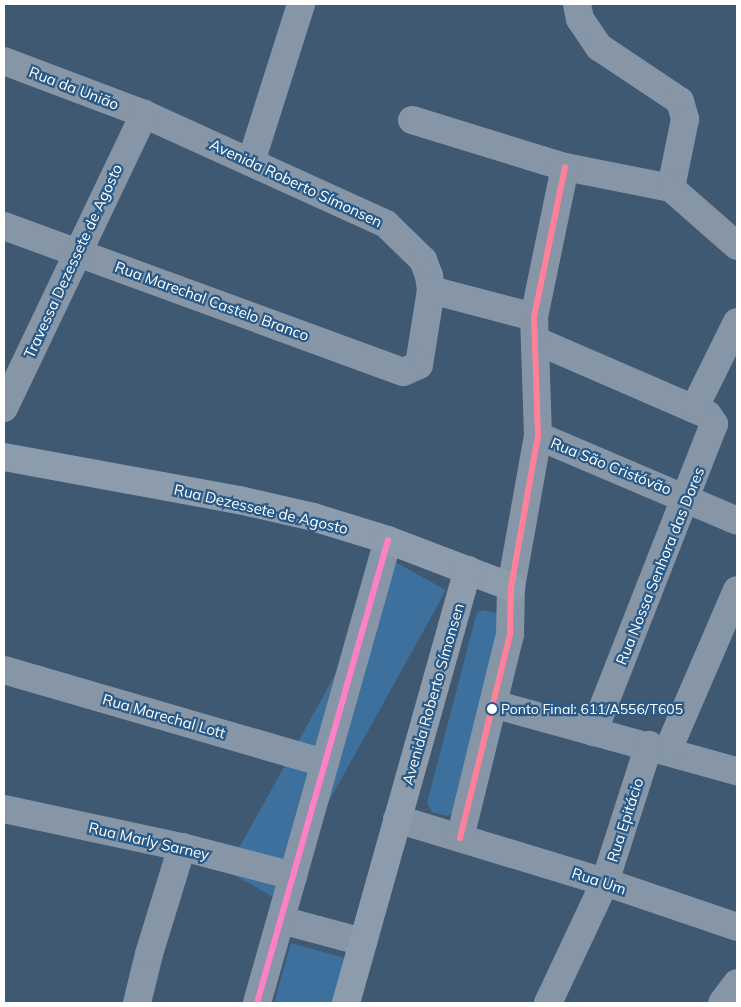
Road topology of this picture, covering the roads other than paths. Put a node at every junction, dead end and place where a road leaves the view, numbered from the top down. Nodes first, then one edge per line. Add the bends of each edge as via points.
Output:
1 (301, 4) edge
2 (577, 4) edge
3 (4, 61) edge
4 (144, 114) junction
5 (412, 120) dead end
6 (251, 162) junction
7 (565, 167) junction
8 (671, 188) junction
9 (4, 226) edge
10 (737, 246) edge
11 (77, 251) junction
12 (431, 290) junction
13 (737, 322) edge
14 (536, 329) junction
15 (419, 365) joint
16 (4, 408) edge
17 (694, 409) junction
18 (538, 436) junction
19 (4, 458) edge
20 (687, 497) junction
21 (737, 521) edge
22 (388, 540) junction
23 (468, 570) junction
24 (512, 587) junction
25 (737, 590) edge
26 (4, 670) edge
27 (493, 704) junction
28 (593, 732) junction
29 (659, 748) junction
30 (325, 763) junction
31 (737, 771) edge
32 (4, 809) edge
33 (398, 818) junction
34 (460, 838) junction
35 (182, 847) junction
36 (293, 876) junction
37 (605, 882) junction
38 (281, 920) junction
39 (737, 928) edge
40 (363, 942) junction
41 (737, 983) edge
42 (138, 1003) edge
43 (257, 1003) edge
44 (346, 1003) edge
45 (548, 1003) edge
46 (722, 1003) edge

1 - 6 street
2 - 8 street via 580,19 599,47 680,100 686,119
3 - 4 street, Rua da União
4 - 6 street, Avenida Roberto Símonsen
4 - 11 street, Travessa Dezessete de Agosto
5 - 7 street
6 - 12 street, Avenida Roberto Símonsen via 386,224 423,260
7 - 8 street
7 - 14 street
8 - 10 street
9 - 11 street, Rua Marechal Castelo Branco
11 - 15 street, Rua Marechal Castelo Branco via 403,372
11 - 16 street, Travessa Dezessete de Agosto
12 - 14 street, Rua Nossa Senhora das Dores
12 - 15 street, Avenida Roberto Símonsen
13 - 17 street
14 - 17 street, Rua Nossa Senhora das Dores
14 - 18 street
17 - 20 street, Rua Nossa Senhora das Dores via 713,418 714,428
18 - 20 street, Rua São Cristóvão
18 - 24 street
19 - 22 street, Rua Dezessete de Agosto via 239,500 313,517
20 - 21 street, Rua São Cristóvão
20 - 28 street, Rua Nossa Senhora das Dores
22 - 23 street, Rua Dezessete de Agosto
22 - 30 street
23 - 24 street, Rua Dezessete de Agosto
23 - 33 street, Avenida Roberto Símonsen
24 - 27 street via 510,634
25 - 29 street, Rua Epitácio
26 - 30 street, Rua Marechal Lott
27 - 28 street
27 - 34 street
28 - 29 street
29 - 31 street
29 - 37 street, Rua Epitácio
30 - 36 street
32 - 35 street, Rua Marly Sarney
33 - 34 street
33 - 40 street, Avenida Roberto Símonsen
34 - 37 street, Rua Um
35 - 36 street, Rua Marly Sarney
35 - 42 street via 149,954
36 - 38 street
37 - 39 street, Rua Um
37 - 45 street, Rua Epitácio
38 - 40 street
38 - 43 street
40 - 44 street, Avenida Roberto Símonsen
41 - 46 street

